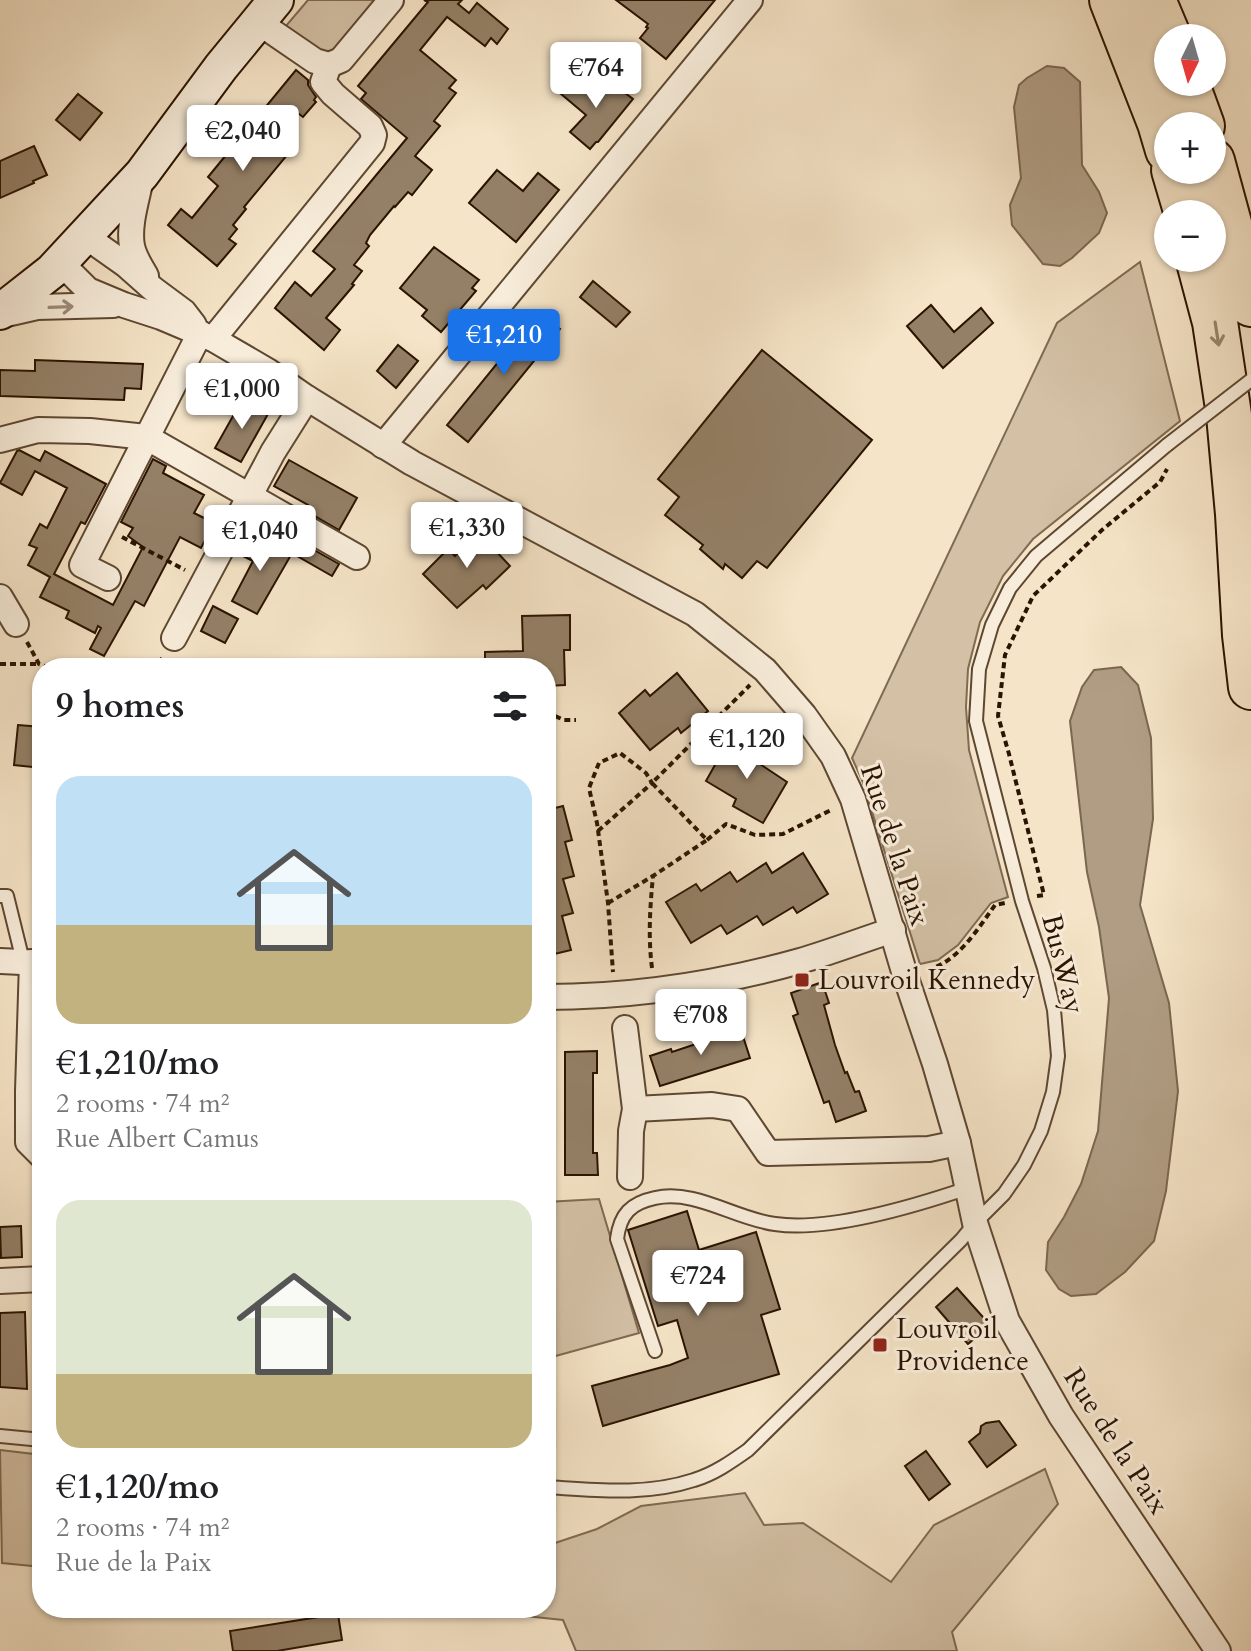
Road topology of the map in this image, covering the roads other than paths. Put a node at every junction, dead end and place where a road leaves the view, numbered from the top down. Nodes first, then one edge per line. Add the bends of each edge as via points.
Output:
1 (391, 0) edge
2 (750, 0) edge
3 (1112, 0) edge
4 (1153, 0) edge
5 (267, 11) edge
6 (1163, 24) edge
7 (329, 65) junction
8 (1156, 112) edge
9 (142, 174) junction
10 (1218, 184) edge
11 (85, 236) junction
12 (60, 262) junction
13 (1202, 272) edge
14 (153, 289) junction
15 (1251, 304) edge
16 (124, 305) junction
17 (0, 314) edge
18 (206, 336) junction
19 (1251, 380) edge
20 (307, 398) junction
21 (146, 437) junction
22 (0, 440) edge
23 (383, 446) junction
24 (249, 495) junction
25 (357, 557) dead end
26 (108, 578) dead end
27 (0, 597) edge
28 (16, 624) road end
29 (174, 638) dead end
30 (1251, 687) edge
31 (0, 896) edge
32 (893, 930) junction
33 (24, 962) edge
34 (556, 997) edge
35 (625, 1028) dead end
36 (635, 1109) junction
37 (958, 1143) junction
38 (32, 1146) edge
39 (630, 1177) dead end
40 (968, 1188) junction
41 (975, 1223) junction
42 (32, 1279) edge
43 (0, 1281) edge
44 (655, 1351) dead end
45 (0, 1436) edge
46 (32, 1439) edge
47 (556, 1488) edge
48 (1218, 1651) edge

1 - 7 street via 341,60
2 - 23 street
3 - 8 highway
4 - 6 highway
5 - 7 street via 315,61
5 - 9 main road
7 - 18 street via 323,82 370,126 372,143
9 - 11 main road
9 - 14 street via 131,244
10 - 15 highway
11 - 12 main road
11 - 14 street, Rue de la Paix
12 - 16 street via 88,290
12 - 17 main road
13 -> 30 highway via 1229,415
14 - 18 street, Rue de la Paix
17 -> 16 street via 37,307
16 - 18 street
18 - 20 street, Rue de la Paix
18 - 21 street
19 - 41 lane, BusWay, bridge via 1036,556 1010,588 992,625 979,669 976,721 1044,968 1058,1056 1041,1131 1004,1194
20 - 23 street, Rue de la Paix
20 - 24 street
21 - 22 street via 38,430
21 - 24 street
21 - 26 street via 82,565
23 - 32 street, Rue de la Paix via 695,614 765,670 833,756 853,799
24 - 25 street
24 - 29 street
27 - 28 street
31 - 33 lane via 7,896
32 - 34 street via 735,977 656,990
32 - 37 street, Rue de la Paix
33 - 38 street
35 - 36 street
36 - 37 street via 738,1109 768,1153 929,1149
36 - 39 street
37 - 40 street, Rue de la Paix
40 - 41 street, Rue de la Paix
40 - 44 lane via 923,1203 802,1226 772,1224 687,1198 638,1202 625,1213 617,1239
41 - 47 lane, BusWay via 778,1421 724,1467 661,1488 620,1492
41 - 48 street, Rue de la Paix via 1007,1321 1061,1416
42 - 43 street
45 - 46 lane

